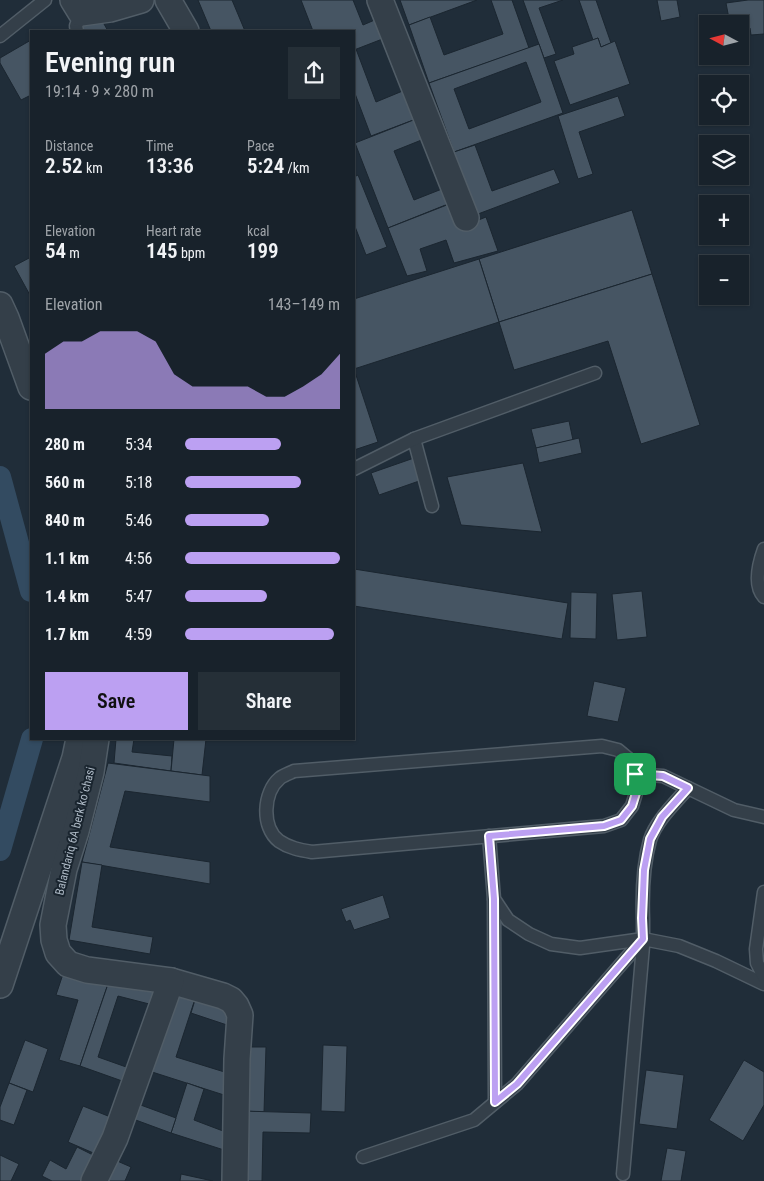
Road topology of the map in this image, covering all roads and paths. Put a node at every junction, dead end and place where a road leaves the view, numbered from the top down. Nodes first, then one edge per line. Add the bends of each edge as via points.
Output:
1 (45, 0) edge
2 (141, 0) edge
3 (168, 0) edge
4 (380, 0) edge
5 (77, 15) edge
6 (185, 30) edge
7 (0, 36) edge
8 (466, 218) dead end
9 (0, 305) edge
10 (595, 373) dead end
11 (30, 384) edge
12 (414, 439) junction
13 (355, 468) edge
14 (432, 506) dead end
15 (764, 549) edge
16 (764, 597) edge
17 (79, 740) edge
18 (96, 740) edge
19 (635, 774) junction
20 (688, 788) junction
21 (764, 816) edge
22 (489, 836) junction
23 (764, 892) edge
24 (494, 899) junction
25 (643, 939) junction
26 (764, 977) edge
27 (171, 981) junction
28 (764, 984) edge
29 (0, 985) edge
30 (495, 1102) junction
31 (363, 1156) dead end
32 (622, 1174) dead end
33 (94, 1181) edge
34 (234, 1181) edge

1 - 7 lane
2 - 5 street
3 - 6 street
4 - 8 street
9 - 11 street
10 - 12 lane
12 - 13 lane
12 - 14 lane
15 - 16 lane via 758,565 758,579
17 - 29 street
18 - 27 street, Balandariq 6A berk koʻchasi via 53,925 58,953 68,964 87,970
19 - 20 lane via 663,776
19 - 22 lane via 636,793 632,806 621,820 604,826
19 - 22 lane via 630,760 618,750 602,746 294,771 279,779 270,792 267,811 269,828 278,840 294,849 312,852
20 - 21 lane via 734,810
20 - 25 lane via 662,817 650,839 644,870
22 - 24 lane
23 - 26 lane via 756,949
24 - 25 lane via 508,920 551,944 580,948
24 - 30 lane
25 - 28 lane via 679,946
25 - 30 lane via 517,1084
25 - 32 lane
27 - 33 street via 114,1138
27 - 34 street, Balandariq 6A berk koʻchasi via 223,996 231,1000 240,1015
30 - 31 lane via 474,1120

